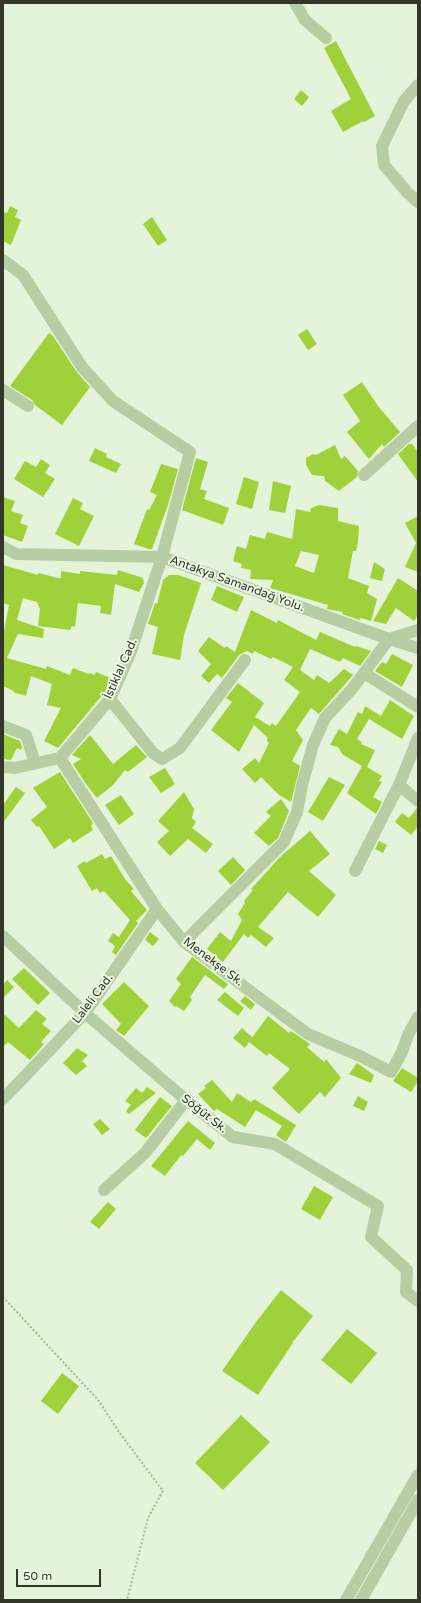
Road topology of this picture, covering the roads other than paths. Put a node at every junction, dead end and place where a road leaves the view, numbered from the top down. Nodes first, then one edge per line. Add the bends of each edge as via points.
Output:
1 (294, 3) edge
2 (326, 38) dead end
3 (418, 85) edge
4 (418, 202) edge
5 (3, 260) edge
6 (3, 390) edge
7 (28, 406) dead end
8 (418, 426) edge
9 (364, 476) dead end
10 (3, 547) edge
11 (162, 557) junction
12 (418, 630) edge
13 (389, 639) junction
14 (418, 648) edge
15 (245, 660) dead end
16 (364, 673) junction
17 (110, 699) junction
18 (418, 707) edge
19 (3, 726) edge
20 (418, 738) edge
21 (60, 758) junction
22 (35, 763) junction
23 (3, 768) edge
24 (399, 785) junction
25 (418, 801) edge
26 (355, 871) dead end
27 (156, 909) junction
28 (3, 936) edge
29 (184, 942) junction
30 (85, 1013) junction
31 (418, 1017) edge
32 (3, 1099) edge
33 (186, 1100) junction
34 (104, 1190) dead end
35 (418, 1301) edge
36 (418, 1476) edge
37 (418, 1500) edge
38 (346, 1600) edge
39 (361, 1600) edge

1 - 2 street via 305,20
3 - 4 street via 404,101 382,146 384,165 406,192
5 - 11 street, İstiklal Cad. via 23,275 82,367 113,402 190,452
6 - 7 street
8 - 9 street
10 - 11 street, Antakya Samandağ Yolu. via 16,554
11 - 13 street, Antakya Samandağ Yolu.
11 - 17 street, İstiklal Cad. via 130,654
12 - 13 street
13 - 14 street, Antakya Samandağ Yolu.
13 - 16 street
15 - 17 street via 180,748 162,759 153,753
16 - 18 street
16 - 29 street via 325,718 313,745 297,812 284,842
17 - 21 street, İstiklal Cad.
19 - 22 street via 26,735
20 - 24 street
21 - 22 street
21 - 27 street, Menekşe Sk.
22 - 23 street
24 - 25 street
24 - 26 street
27 - 29 street, Menekşe Sk.
27 - 30 street, Laleli Cad.
28 - 30 street, Söğüt Sk.
29 - 31 street, Menekşe Sk. via 308,1034 391,1072
30 - 32 street, Laleli Cad.
30 - 33 street, Söğüt Sk.
33 - 34 street via 145,1153
33 - 35 street, Söğüt Sk. via 233,1137 275,1144 378,1206 371,1237 407,1270 406,1292
36 - 38 street
37 - 39 street

